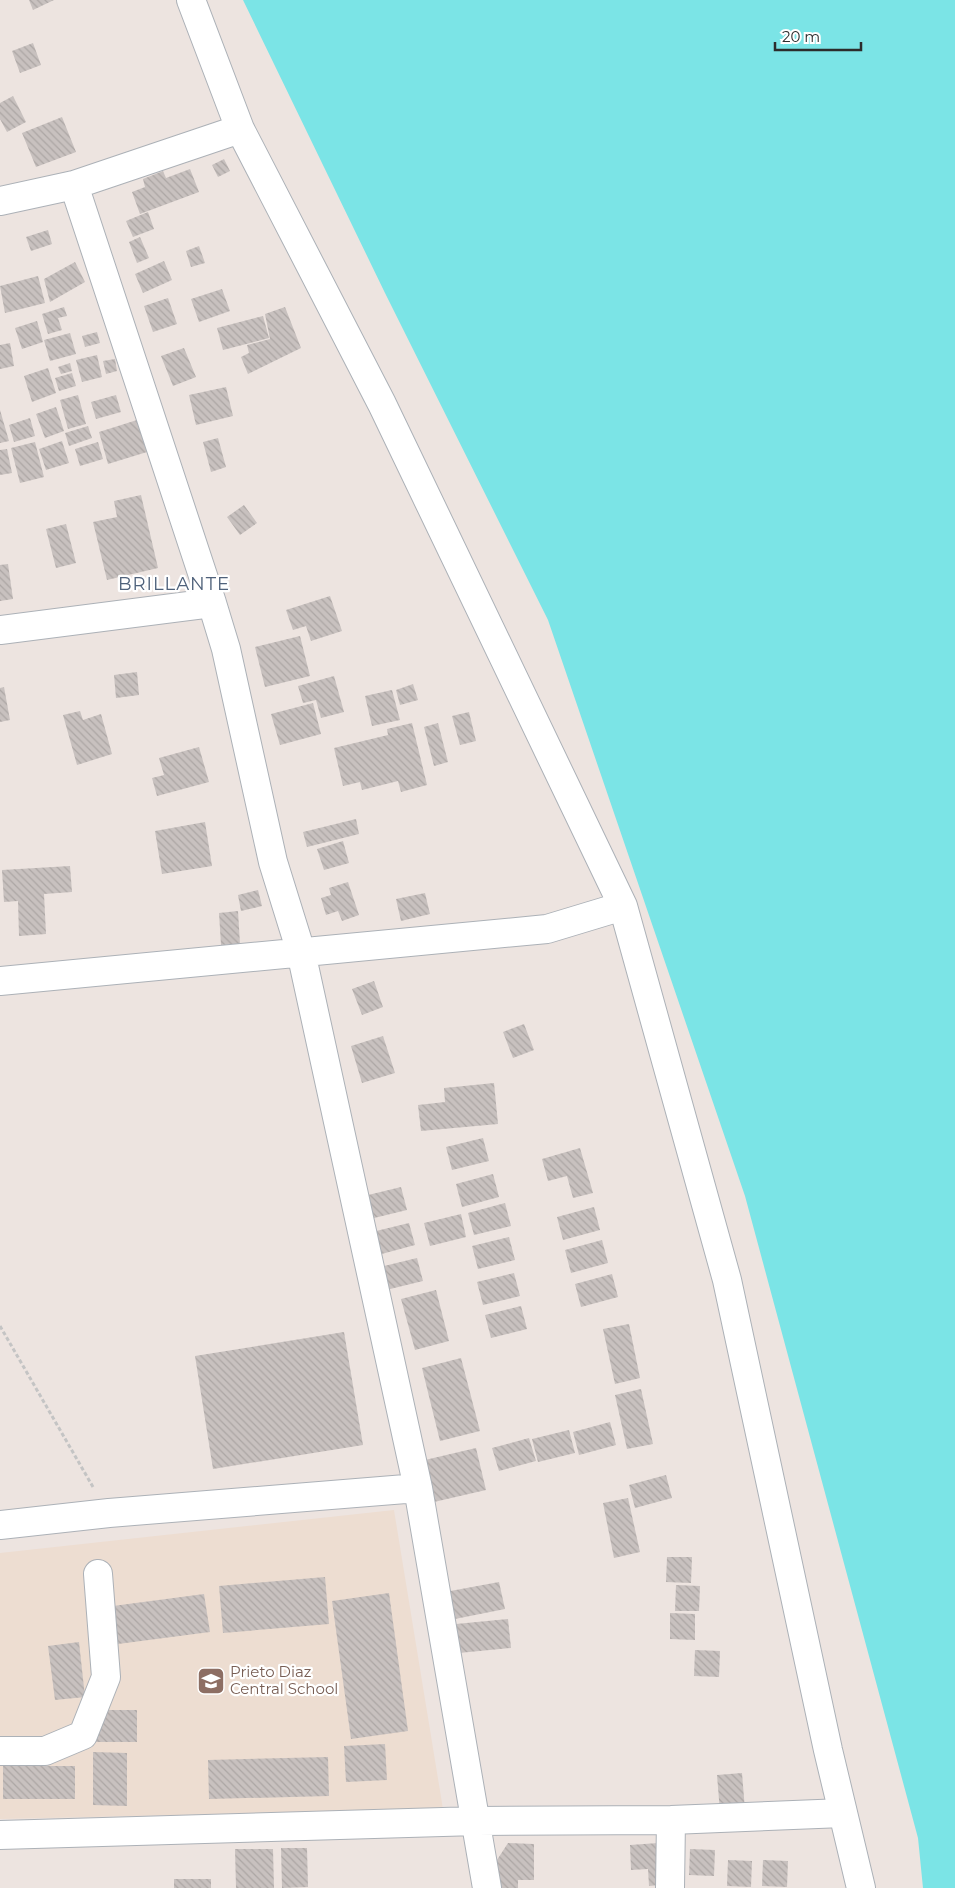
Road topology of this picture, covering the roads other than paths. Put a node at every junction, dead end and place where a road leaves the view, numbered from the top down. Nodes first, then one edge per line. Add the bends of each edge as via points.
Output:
1 (191, 0) edge
2 (240, 129) junction
3 (74, 185) junction
4 (0, 202) edge
5 (212, 603) junction
6 (0, 630) edge
7 (623, 906) junction
8 (301, 952) junction
9 (0, 981) edge
10 (418, 1488) junction
11 (0, 1525) edge
12 (98, 1574) dead end
13 (0, 1752) edge
14 (843, 1813) junction
15 (671, 1820) junction
16 (477, 1821) junction
17 (0, 1835) edge
18 (487, 1888) edge
19 (670, 1888) edge
20 (861, 1888) edge

1 - 2 street
2 - 3 street
2 - 7 street via 387,413
3 - 4 street
3 - 5 street
5 - 6 street
5 - 8 street via 226,649 273,862
7 - 8 street via 547,929
7 - 14 street via 727,1280
8 - 9 street
8 - 10 street
10 - 11 street
10 - 16 street
12 - 13 street via 106,1676 83,1735 45,1751
14 - 15 street
14 - 20 street
15 - 16 street
15 - 19 street
16 - 17 street
16 - 18 street

